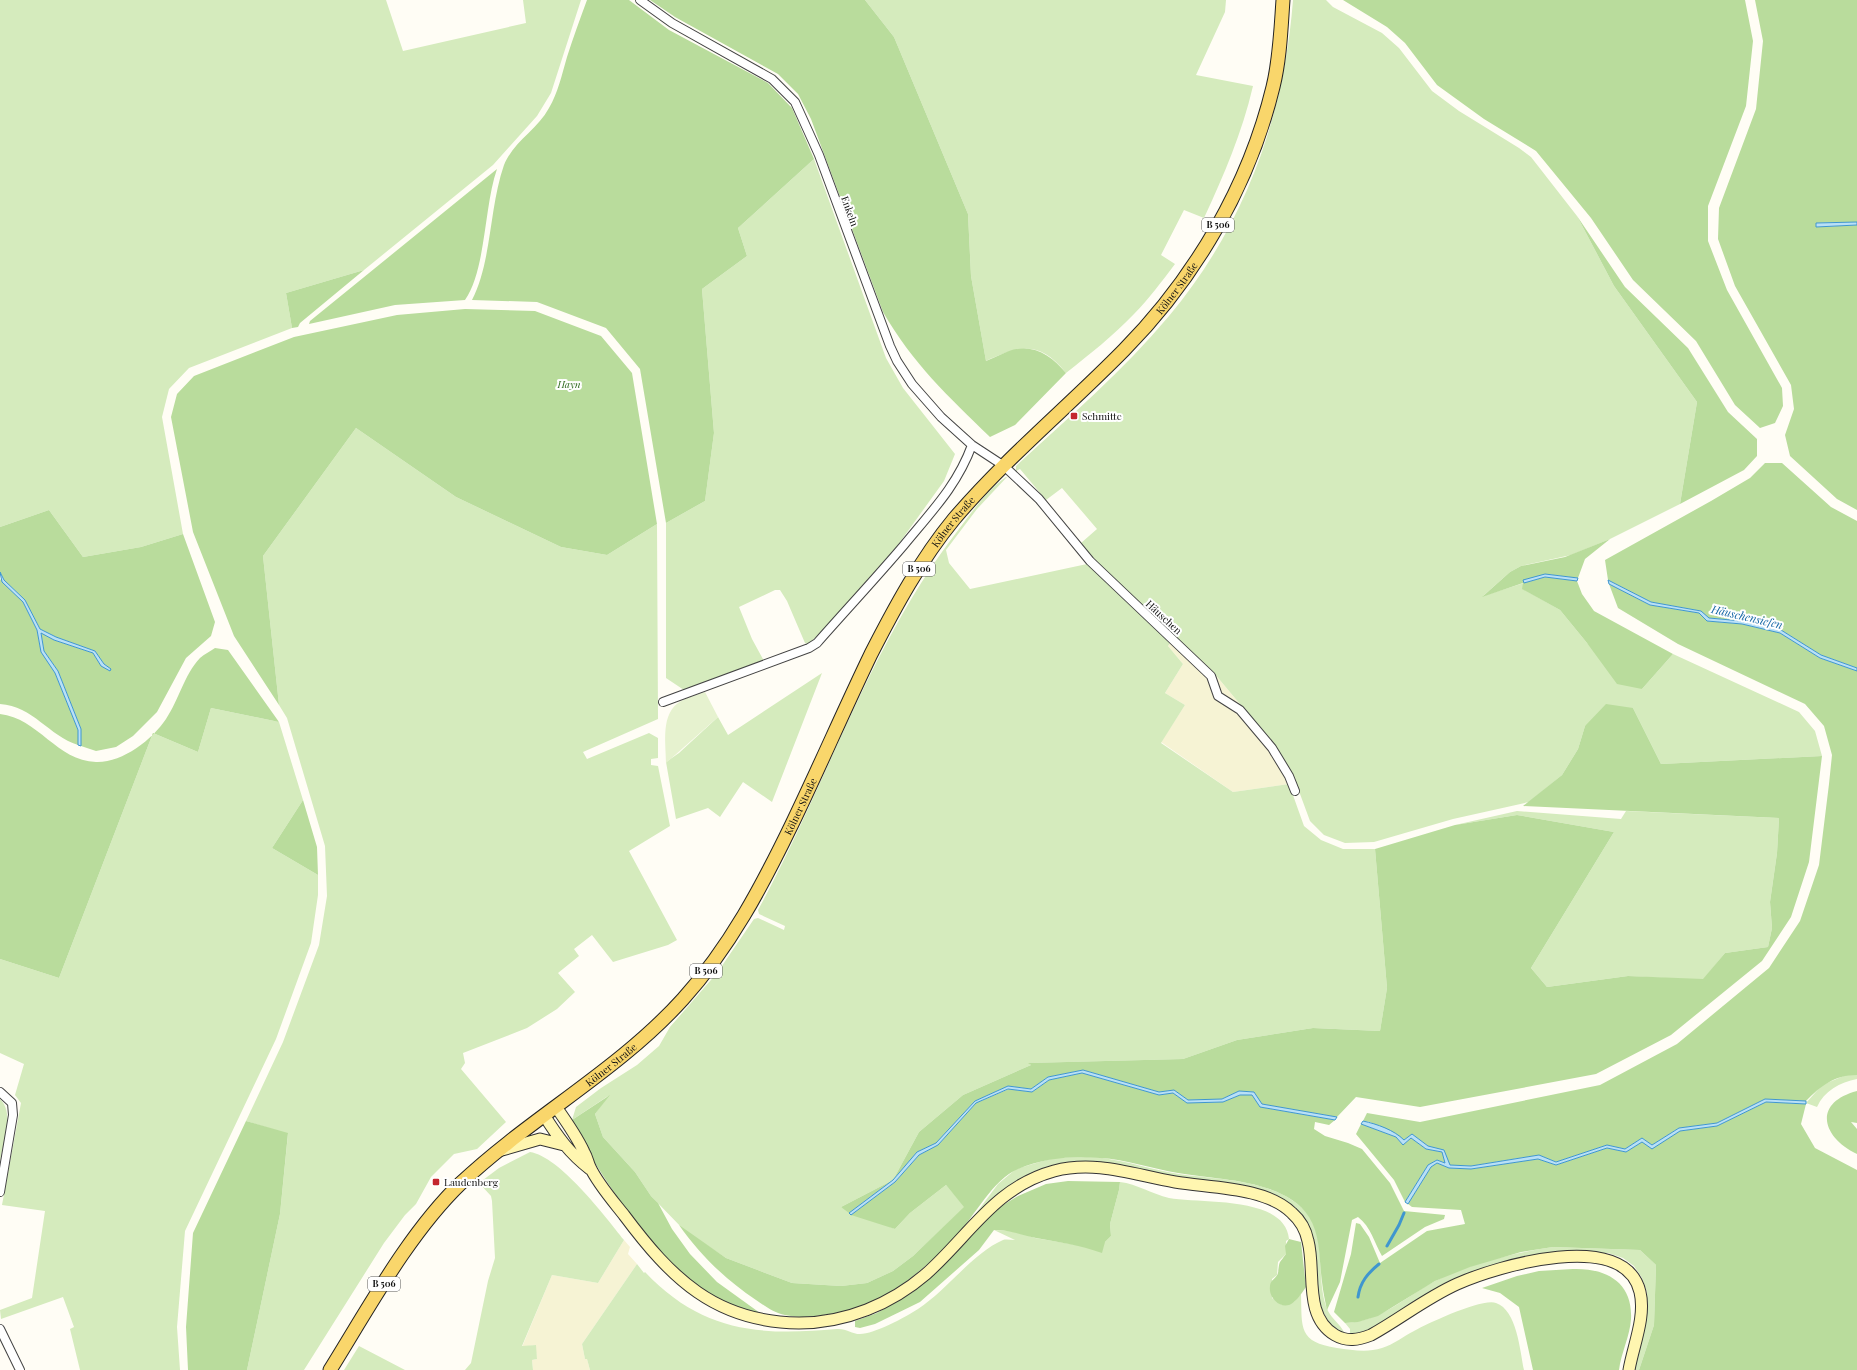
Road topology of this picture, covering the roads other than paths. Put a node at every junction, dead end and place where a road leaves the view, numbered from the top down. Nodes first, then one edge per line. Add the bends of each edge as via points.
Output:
1 (640, 0) edge
2 (1283, 0) edge
3 (972, 445) junction
4 (1004, 466) junction
5 (663, 702) dead end
6 (1295, 791) dead end
7 (0, 1092) edge
8 (556, 1107) junction
9 (544, 1115) junction
10 (564, 1145) junction
11 (496, 1152) junction
12 (590, 1169) junction
13 (0, 1192) edge
14 (0, 1329) edge
15 (20, 1370) edge
16 (330, 1370) edge
17 (1629, 1370) edge

1 - 3 street, Enkeln via 672,23 772,79 795,102 819,156 877,315 897,361 931,407
2 - 4 main road, Kölner Straße / B 506 via 1273,85 1258,141 1233,197 1207,244 1176,292 1125,349
3 - 4 street, Enkeln
3 - 5 street via 958,477 945,496 817,643
4 - 6 street, Häuschen via 1039,498 1090,561 1211,676 1218,696 1240,710 1268,743 1289,776
4 - 8 main road, Kölner Straße / B 506 via 953,520 896,607 767,876 735,931 684,998 657,1025 625,1054
7 - 13 street via 12,1103 13,1115
8 - 9 main road, Kölner Straße / B 506
8 - 12 main road via 585,1153
9 - 10 main road
9 - 11 main road, B 506
10 - 11 main road via 540,1139
10 - 12 main road
11 - 16 main road, B 506 via 451,1194 413,1240
12 - 17 main road via 632,1227 667,1269 707,1299 764,1320 791,1323 821,1322 856,1314 879,1305 924,1275 988,1210 1013,1189 1036,1177 1057,1171 1095,1167 1251,1193 1268,1198 1286,1208 1299,1222 1308,1242 1316,1312 1326,1328 1345,1339 1371,1335 1442,1291 1488,1272 1545,1259 1611,1260 1628,1271 1641,1296
14 - 15 street

